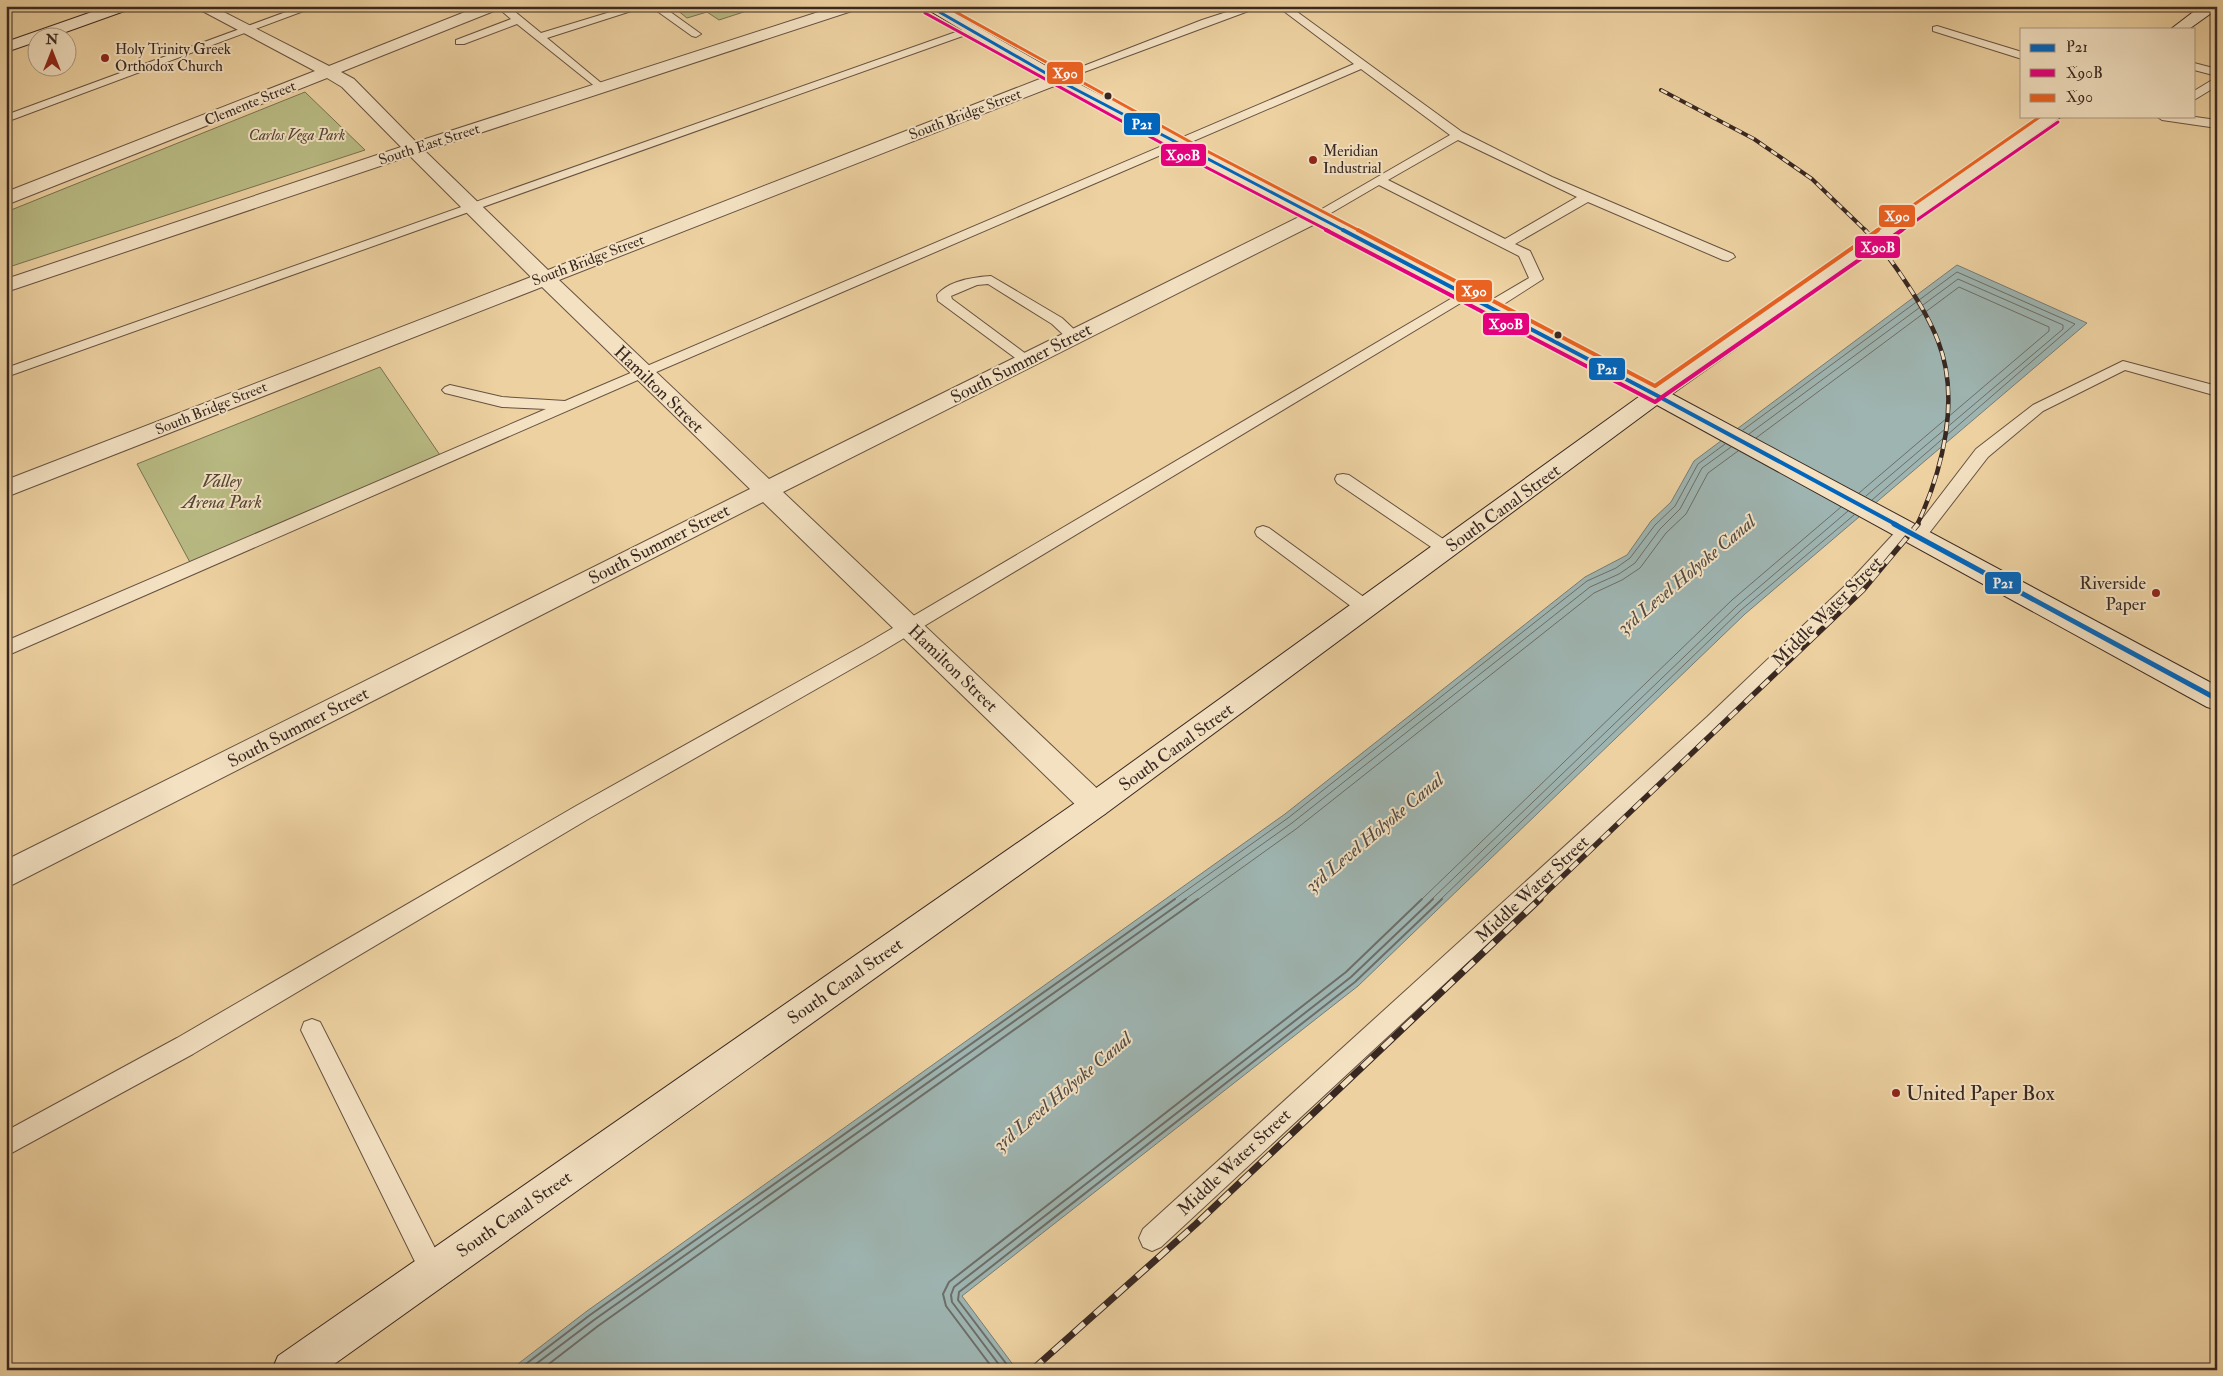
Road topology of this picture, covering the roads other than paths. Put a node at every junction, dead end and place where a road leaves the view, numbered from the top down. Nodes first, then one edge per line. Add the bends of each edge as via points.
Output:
1 (125, 6) edge
2 (200, 6) edge
3 (312, 6) edge
4 (494, 6) edge
5 (501, 6) edge
6 (642, 6) edge
7 (655, 6) edge
8 (853, 6) edge
9 (928, 6) edge
10 (1257, 6) edge
11 (1282, 6) edge
12 (2211, 6) edge
13 (518, 20) junction
14 (2180, 28) edge
15 (1937, 29) dead end
16 (248, 30) junction
17 (970, 30) junction
18 (696, 34) dead end
19 (1171, 35) joint
20 (540, 37) junction
21 (460, 42) dead end
22 (6, 46) edge
23 (2020, 55) edge
24 (1362, 65) junction
25 (2196, 67) edge
26 (328, 72) junction
27 (2217, 73) edge
28 (1056, 79) junction
29 (2217, 80) edge
30 (602, 89) junction
31 (2196, 96) edge
32 (2051, 118) edge
33 (2173, 118) edge
34 (6, 119) edge
35 (2217, 124) edge
36 (1458, 135) junction
37 (1178, 145) junction
38 (413, 150) junction
39 (1378, 180) junction
40 (1587, 197) junction
41 (6, 199) edge
42 (470, 207) junction
43 (1314, 217) junction
44 (1505, 244) junction
45 (1728, 257) dead end
46 (543, 278) junction
47 (6, 286) edge
48 (1464, 295) junction
49 (1488, 308) junction
50 (1074, 337) junction
51 (1028, 360) junction
52 (6, 373) edge
53 (642, 373) junction
54 (450, 390) dead end
55 (2217, 392) edge
56 (1656, 395) junction
57 (568, 406) junction
58 (1343, 479) dead end
59 (6, 489) edge
60 (765, 491) junction
61 (1902, 529) junction
62 (1263, 532) dead end
63 (1446, 549) junction
64 (1366, 608) junction
65 (910, 627) junction
66 (6, 649) edge
67 (2217, 698) edge
68 (1095, 805) junction
69 (6, 875) edge
70 (312, 1030) dead end
71 (6, 1144) edge
72 (1152, 1238) dead end
73 (433, 1270) junction
74 (292, 1370) edge

1 - 22 street
2 - 16 street, Hamilton Street
3 - 16 lane
4 - 26 street, Clemente Street
5 - 13 lane
6 - 20 lane
7 - 18 lane
8 - 30 street, South East Street
9 - 17 street
10 - 19 lane
11 - 24 lane
12 - 14 street
13 - 20 lane
13 - 21 lane
15 - 23 lane
16 - 26 street, Hamilton Street
16 - 34 lane
17 - 28 street
17 - 42 lane
19 - 28 lane, South Bridge Street
20 - 30 lane
24 - 36 lane
24 - 37 lane
25 - 27 lane
26 - 38 street, Hamilton Street via 348,83
26 - 41 street, Clemente Street
28 - 37 street
28 - 46 street, South Bridge Street
29 - 31 lane
30 - 38 street, South East Street
32 - 56 street, South Canal Street
33 - 35 lane
36 - 39 lane
36 - 40 lane
37 - 43 street
37 - 53 lane
38 - 42 street, Hamilton Street
38 - 47 street, South East Street
39 - 43 lane
39 - 44 lane
40 - 44 lane
40 - 45 lane
42 - 46 street, Hamilton Street
42 - 52 lane
43 - 48 street
43 - 50 street, South Summer Street
44 - 49 lane via 1525,254 1536,279
46 - 53 street, Hamilton Street
46 - 59 street, South Bridge Street
48 - 49 street
48 - 65 lane
49 - 56 street
50 - 51 street, South Summer Street
50 - 51 lane via 1057,321 991,280 976,281 944,296 945,301
51 - 60 street, South Summer Street
53 - 57 lane
53 - 60 street, Hamilton Street
54 - 57 lane via 502,402
55 - 61 lane, Middle Water Street via 2123,365 2038,408 1982,453
56 - 61 street
56 - 63 street, South Canal Street
57 - 66 lane
58 - 63 lane
60 - 65 street, Hamilton Street
60 - 69 street, South Summer Street
61 - 67 street
61 - 72 lane, Middle Water Street via 1855,586 1714,722
62 - 64 lane
63 - 64 street, South Canal Street
64 - 68 street, South Canal Street
65 - 68 street, Hamilton Street
65 - 71 lane via 541,836 185,1046
68 - 73 street, South Canal Street
70 - 73 lane
73 - 74 street, South Canal Street

